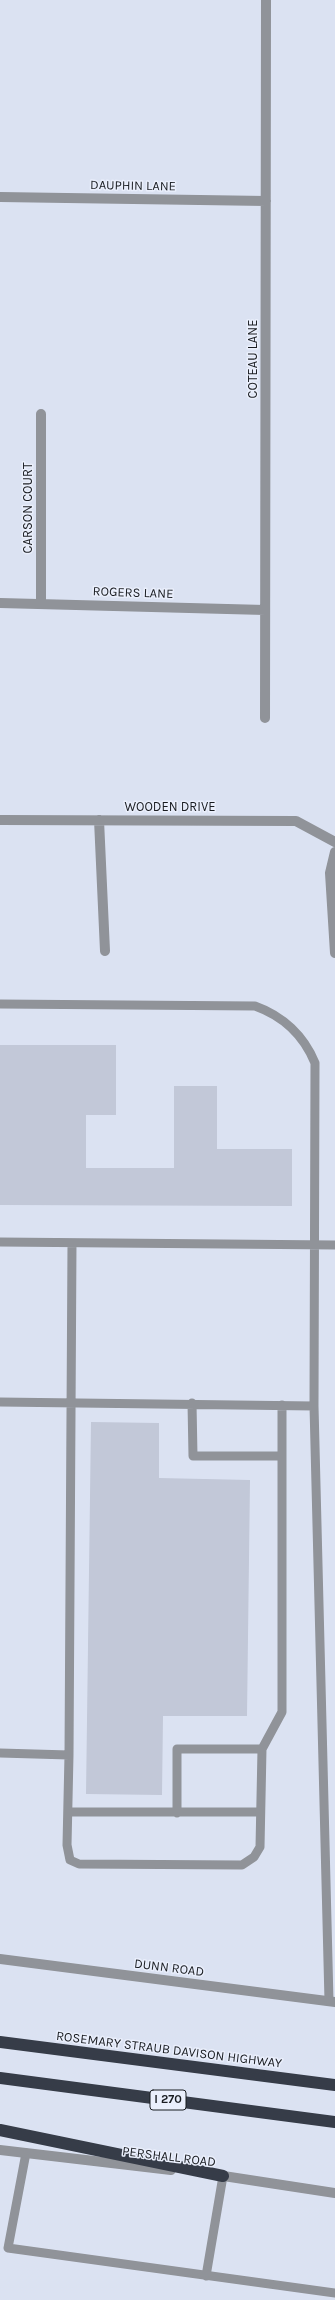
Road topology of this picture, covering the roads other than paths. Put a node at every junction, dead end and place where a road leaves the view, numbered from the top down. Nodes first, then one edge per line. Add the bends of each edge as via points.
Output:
1 (266, 0) edge
2 (0, 197) edge
3 (266, 201) junction
4 (41, 414) dead end
5 (0, 603) edge
6 (41, 603) junction
7 (265, 610) junction
8 (265, 718) dead end
9 (0, 820) edge
10 (99, 820) junction
11 (335, 842) edge
12 (335, 852) edge
13 (106, 951) dead end
14 (335, 953) edge
15 (0, 1004) edge
16 (0, 1242) edge
17 (72, 1243) junction
18 (316, 1245) junction
19 (335, 1245) edge
20 (0, 1402) edge
21 (72, 1402) junction
22 (192, 1404) junction
23 (282, 1405) junction
24 (314, 1406) junction
25 (282, 1456) junction
26 (262, 1749) junction
27 (0, 1754) edge
28 (69, 1755) junction
29 (68, 1812) junction
30 (260, 1812) junction
31 (177, 1813) junction
32 (0, 1959) edge
33 (332, 2001) edge
34 (0, 2042) edge
35 (0, 2078) edge
36 (335, 2085) edge
37 (335, 2122) edge
38 (0, 2130) edge
39 (0, 2150) edge
40 (26, 2154) junction
41 (224, 2176) junction
42 (335, 2193) edge
43 (4, 2248) edge
44 (206, 2276) junction
45 (335, 2293) edge

1 - 3 street, COTEAU LANE
2 - 3 street, DAUPHIN LANE
3 - 7 street, COTEAU LANE
4 - 6 street, CARSON COURT
5 - 6 street, ROGERS LANE
6 - 7 street, ROGERS LANE
7 - 8 street, COTEAU LANE
9 - 10 street, WOODEN DRIVE
10 - 11 street, WOODEN DRIVE via 296,821
10 - 13 street
12 - 14 street via 330,873
15 - 18 lane via 255,1006 279,1018 296,1032 308,1048 315,1064
16 - 17 lane
17 - 18 lane
17 - 21 lane
18 - 19 lane
18 - 24 lane
20 - 21 lane
21 - 22 lane
21 - 28 lane
22 - 23 lane
22 - 25 lane via 193,1456
23 - 24 lane
23 - 25 lane
24 - 33 lane
25 - 26 lane via 282,1712
26 - 30 lane
26 - 31 lane via 177,1749
27 - 28 lane
28 - 29 lane
29 - 30 lane via 67,1845 70,1860 79,1864 242,1865 254,1857 260,1847
29 - 31 lane
30 - 31 lane
32 - 33 street, DUNN ROAD
34 - 36 highway, ROSEMARY STRAUB DAVISON HIGHWAY
35 - 37 highway, I 270
38 - 41 highway
39 - 40 street, PERSHALL ROAD
40 - 41 street, PERSHALL ROAD
40 - 43 lane
41 - 42 street, PERSHALL ROAD
41 - 44 lane
43 - 44 lane
44 - 45 lane

